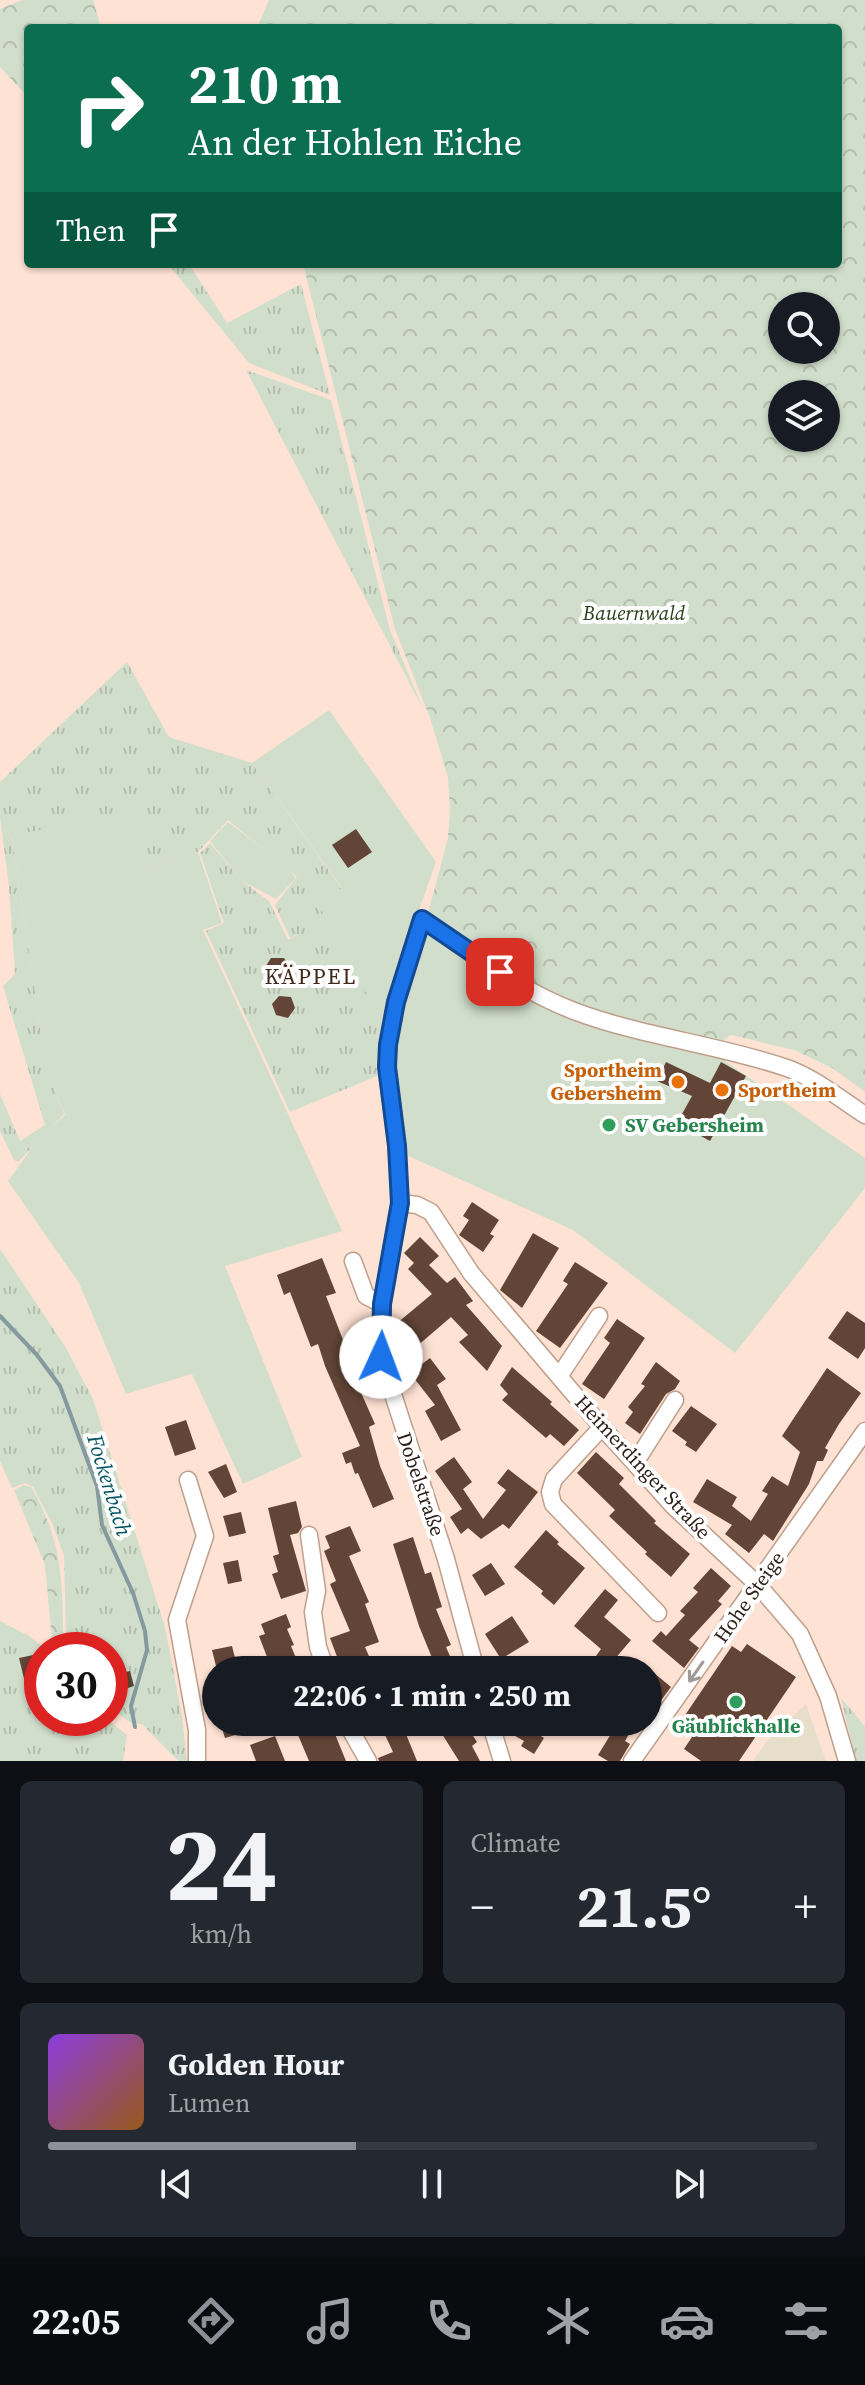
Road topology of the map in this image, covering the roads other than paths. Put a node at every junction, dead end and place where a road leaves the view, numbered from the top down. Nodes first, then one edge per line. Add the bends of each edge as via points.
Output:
1 (865, 1115) edge
2 (400, 1203) junction
3 (353, 1261) dead end
4 (382, 1304) junction
5 (599, 1316) dead end
6 (560, 1375) junction
7 (675, 1400) dead end
8 (602, 1427) junction
9 (865, 1431) edge
10 (635, 1463) junction
11 (188, 1480) dead end
12 (309, 1535) dead end
13 (758, 1585) junction
14 (658, 1613) dead end
15 (321, 1656) edge
16 (472, 1656) edge
17 (354, 1736) edge
18 (494, 1736) edge
19 (198, 1757) edge
20 (368, 1761) edge
21 (502, 1761) edge
22 (632, 1761) edge
23 (847, 1761) edge

1 - 2 street, Dobelstraße via 788,1068 620,1028 547,1000 422,919 388,1045
2 - 4 street, Dobelstraße
2 - 6 street, Heimerdinger Straße via 431,1212 471,1273
3 - 4 street via 366,1296
4 - 16 street, Dobelstraße via 381,1357
5 - 6 street
6 - 8 street, Heimerdinger Straße
7 - 10 street
8 - 10 street, Heimerdinger Straße
8 - 14 street via 554,1479 553,1504
9 - 13 street, Hohe Steige
10 - 13 street, Heimerdinger Straße
11 - 19 street via 205,1536 177,1620
12 - 15 street
13 -> 22 street, Hohe Steige
13 - 23 street, Heimerdinger Straße via 800,1634 828,1696
17 - 20 street
18 - 21 street

